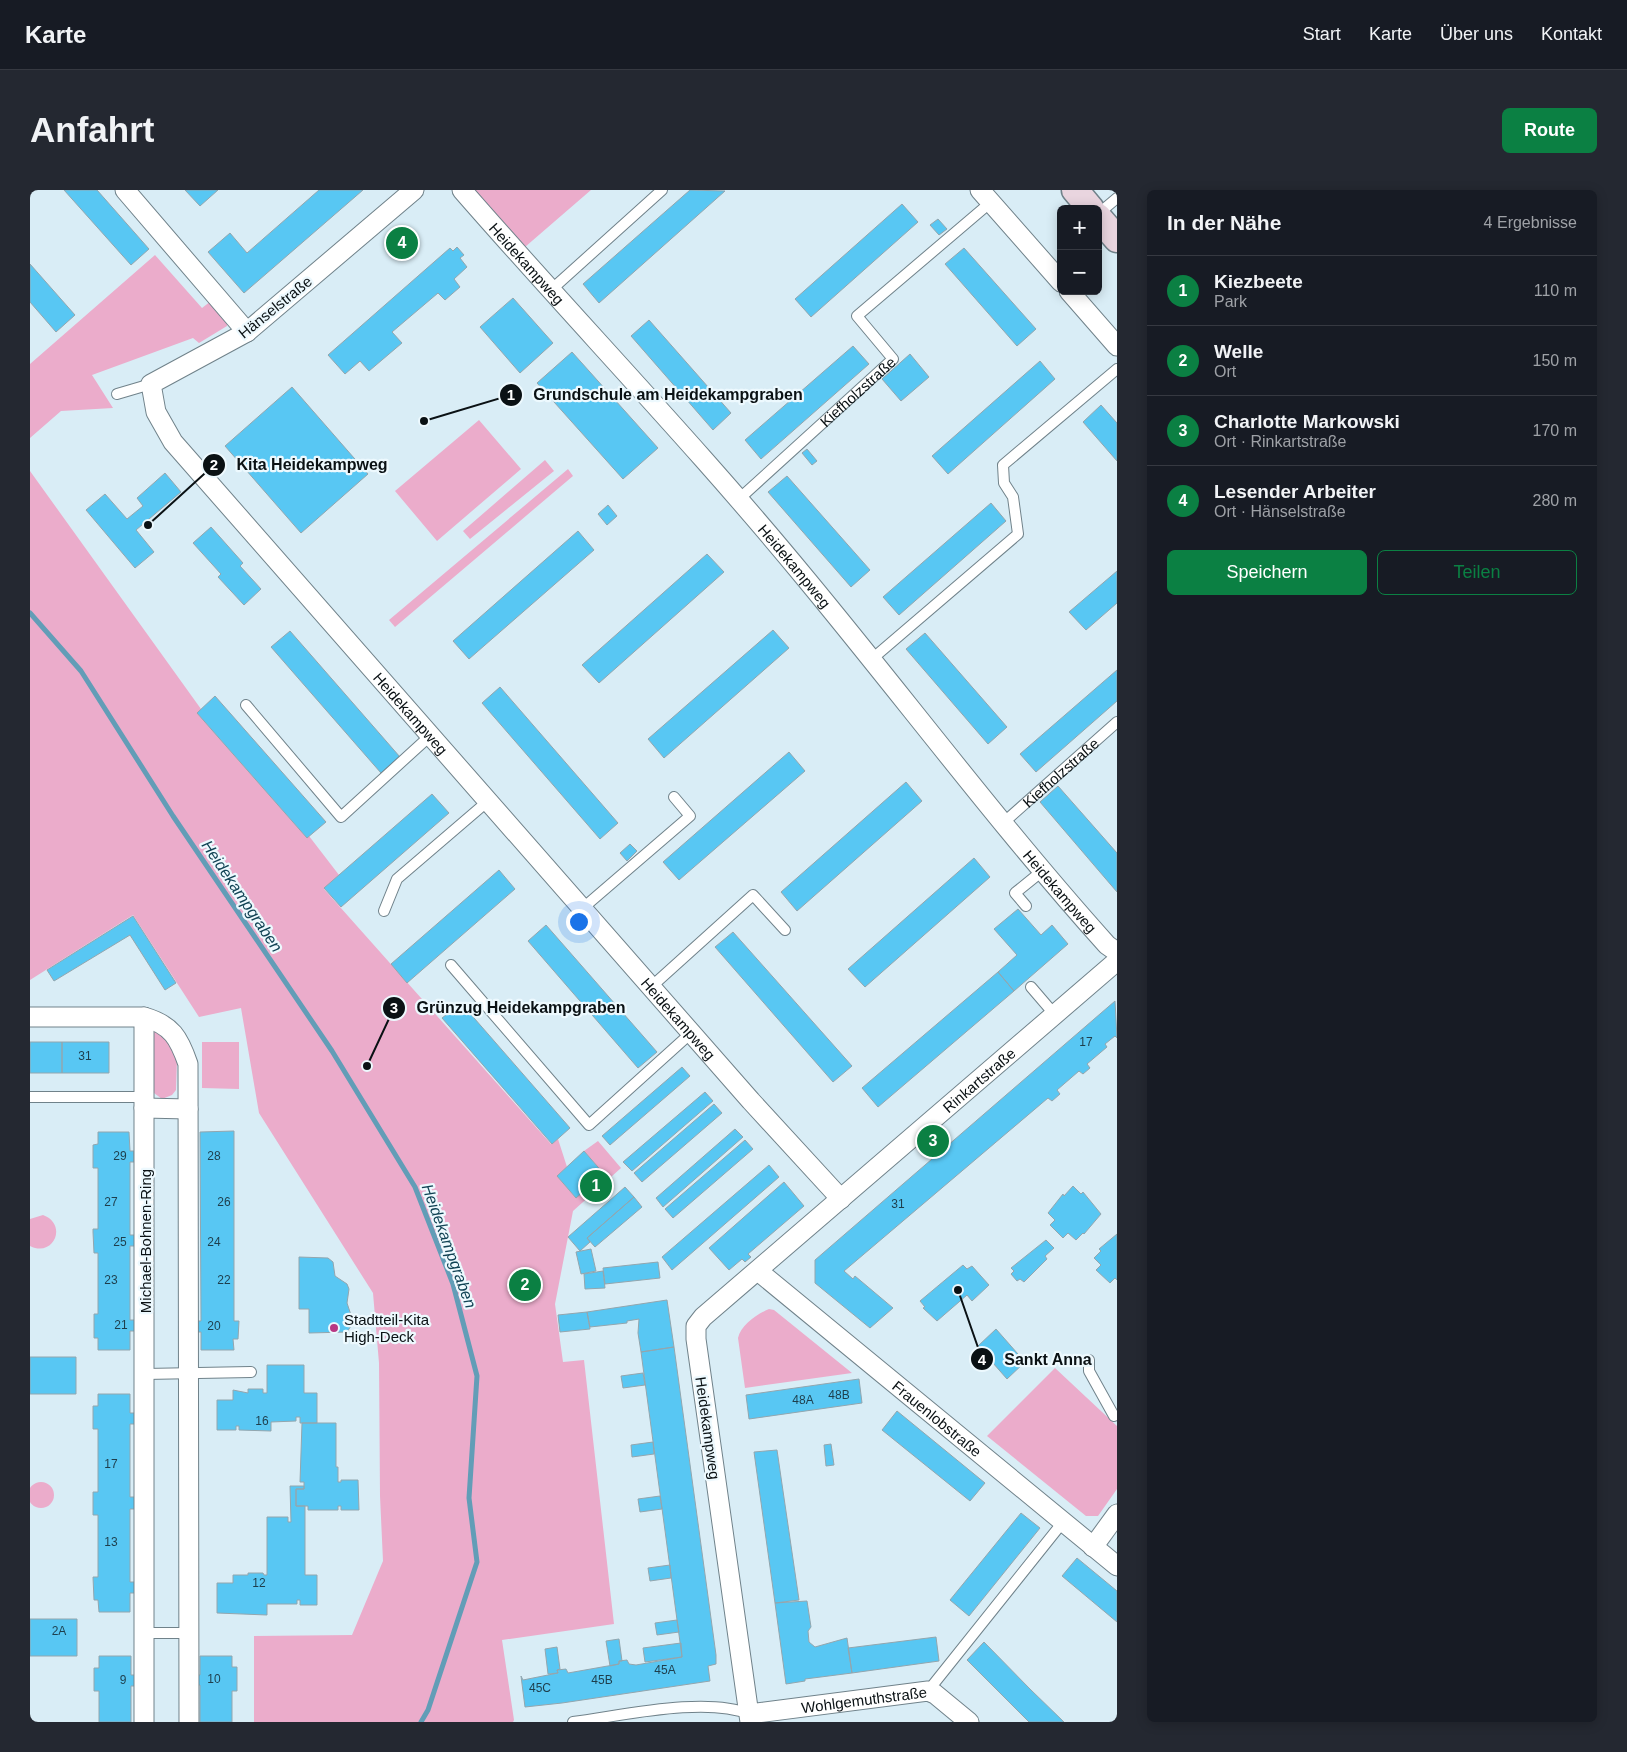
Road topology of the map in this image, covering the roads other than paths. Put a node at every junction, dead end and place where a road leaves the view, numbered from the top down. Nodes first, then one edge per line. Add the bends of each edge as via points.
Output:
1 (414, 190) edge
2 (462, 190) edge
3 (662, 190) edge
4 (1075, 190) edge
5 (134, 193) edge
6 (986, 196) edge
7 (1117, 198) edge
8 (1088, 205) edge
9 (1102, 212) edge
10 (1102, 221) edge
11 (1117, 239) edge
12 (1057, 277) edge
13 (552, 290) junction
14 (1072, 295) edge
15 (247, 332) junction
16 (1117, 346) edge
17 (1117, 369) edge
18 (151, 384) junction
19 (117, 394) dead end
20 (739, 499) junction
21 (872, 659) junction
22 (246, 705) dead end
23 (1117, 722) edge
24 (431, 735) junction
25 (674, 797) dead end
26 (488, 801) junction
27 (1002, 824) junction
28 (1041, 872) junction
29 (1026, 906) dead end
30 (583, 908) junction
31 (384, 911) dead end
32 (785, 930) dead end
33 (1117, 952) edge
34 (1117, 961) edge
35 (451, 965) dead end
36 (651, 986) junction
37 (1031, 987) dead end
38 (1055, 1015) junction
39 (30, 1017) edge
40 (144, 1017) junction
41 (691, 1033) junction
42 (30, 1097) edge
43 (144, 1103) junction
44 (188, 1109) junction
45 (841, 1199) junction
46 (758, 1271) junction
47 (1089, 1360) dead end
48 (251, 1372) dead end
49 (188, 1373) junction
50 (145, 1374) junction
51 (1114, 1416) dead end
52 (1117, 1514) edge
53 (1063, 1522) junction
54 (1093, 1546) junction
55 (1117, 1566) edge
56 (143, 1633) junction
57 (189, 1633) junction
58 (928, 1691) junction
59 (749, 1718) edge
60 (144, 1722) edge
61 (189, 1722) edge
62 (573, 1722) edge
63 (969, 1722) edge

1 - 15 street, Hänselstraße
2 - 13 street, Heidekampweg
3 - 13 lane
4 - 8 street
5 - 15 street
6 - 12 street, Kiefholzstraße
6 - 20 lane, Kiefholzstraße via 857,316 893,359
7 - 9 lane
10 - 11 street
13 - 20 street, Heidekampweg
14 - 16 street
15 - 18 street, Hänselstraße
17 - 21 lane via 1003,466 1004,482 1013,497 1018,534
18 - 19 lane, Hänselstraße
18 - 24 street, Heidekampweg via 156,412 173,442
20 - 21 street, Heidekampweg
21 - 27 street, Heidekampweg
22 - 24 lane via 341,817
23 - 27 lane, Kiefholzstraße
24 - 26 street, Heidekampweg
25 - 30 lane via 690,816
26 - 30 street, Heidekampweg
26 - 31 lane via 397,879
27 - 28 street, Heidekampweg
28 - 29 lane via 1015,893
28 - 33 street, Heidekampweg
30 - 36 street, Heidekampweg
32 - 36 lane via 753,895
34 - 38 street, Rinkartstraße
35 - 41 lane via 589,1125
36 - 41 street, Heidekampweg
37 - 38 lane
38 - 45 street, Rinkartstraße
39 - 40 street
40 - 43 street, Michael-Bohnen-Ring
40 - 44 street via 161,1022 180,1040 188,1064
41 - 45 street, Heidekampweg
42 - 43 lane
43 - 44 street
43 - 50 street, Michael-Bohnen-Ring
44 - 49 street
45 - 46 street, Heidekampweg
46 - 53 street, Frauenlobstraße
46 - 59 street, Heidekampweg via 696,1326
47 - 51 lane via 1089,1371
48 - 49 lane
49 - 50 lane
49 - 57 street
50 - 56 street, Michael-Bohnen-Ring
52 - 54 street
53 - 54 street, Frauenlobstraße
53 - 58 lane
54 - 55 street, Frauenlobstraße
56 - 57 lane
56 - 60 street, Michael-Bohnen-Ring
57 - 61 street
58 - 59 street, Wohlgemuthstraße
58 - 63 street, Wohlgemuthstraße
59 - 62 lane via 734,1708 700,1706

